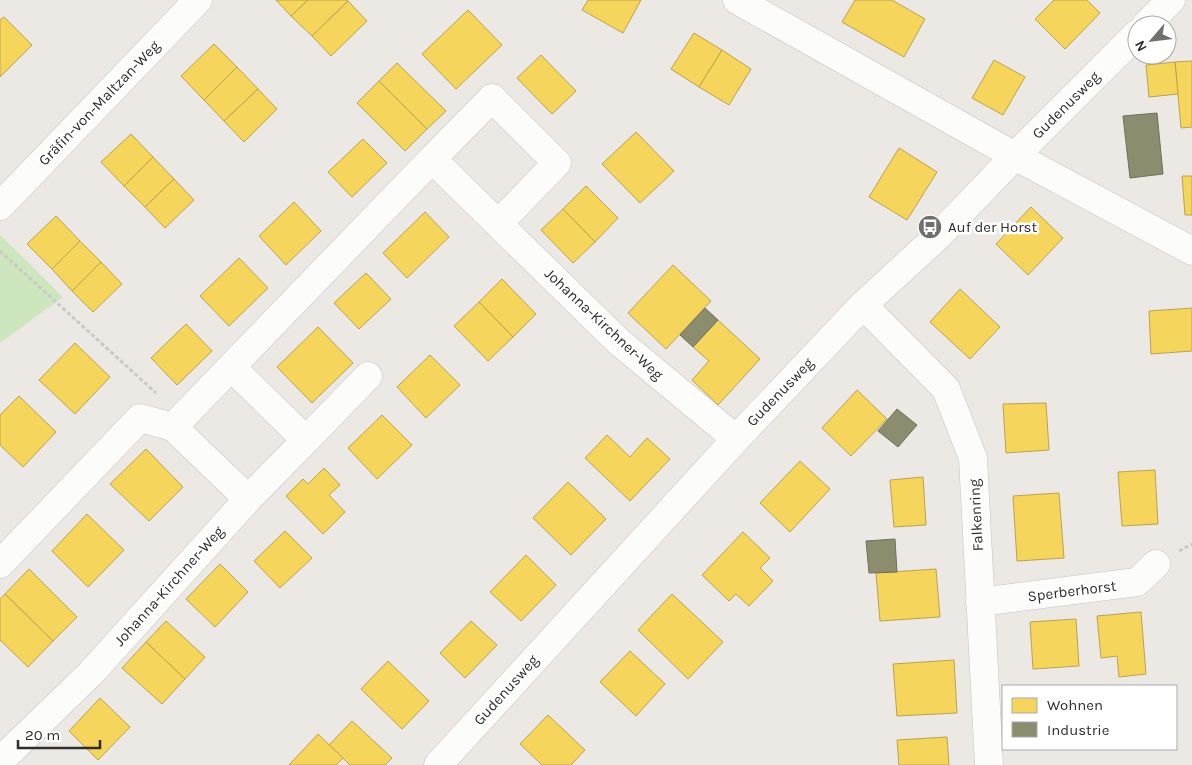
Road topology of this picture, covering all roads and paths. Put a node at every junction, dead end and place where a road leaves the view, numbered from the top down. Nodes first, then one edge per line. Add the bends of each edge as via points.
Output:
1 (198, 0) edge
2 (737, 0) edge
3 (1171, 0) edge
4 (1156, 15) edge
5 (1127, 44) edge
6 (1015, 156) junction
7 (432, 159) junction
8 (0, 206) edge
9 (498, 224) junction
10 (0, 251) edge
11 (1192, 251) edge
12 (863, 305) junction
13 (231, 367) junction
14 (368, 376) dead end
15 (178, 422) junction
16 (736, 439) junction
17 (306, 440) junction
18 (248, 499) junction
19 (0, 564) edge
20 (1156, 564) dead end
21 (980, 602) junction
22 (0, 761) edge
23 (438, 765) edge
24 (989, 765) edge

1 - 8 street, Gräfin-von-Maltzan-Weg
2 - 6 street
3 - 4 street
5 - 6 street, Gudenusweg
6 - 11 street
6 - 12 street, Gudenusweg via 938,236
7 - 9 street, Johanna-Kirchner-Weg
7 - 9 street via 492,98 557,162
7 - 13 street
9 - 16 street, Johanna-Kirchner-Weg via 618,341
10 - 15 path
12 - 16 street, Gudenusweg
12 - 21 street, Falkenring via 946,389 974,458
13 - 15 street
13 - 17 street
14 - 17 street, Johanna-Kirchner-Weg
15 - 18 street
15 - 19 street via 140,418
16 - 23 street, Gudenusweg
17 - 18 street, Johanna-Kirchner-Weg
18 - 22 street, Johanna-Kirchner-Weg via 90,673
20 - 21 street, Sperberhorst via 1137,582
21 - 24 street, Falkenring

